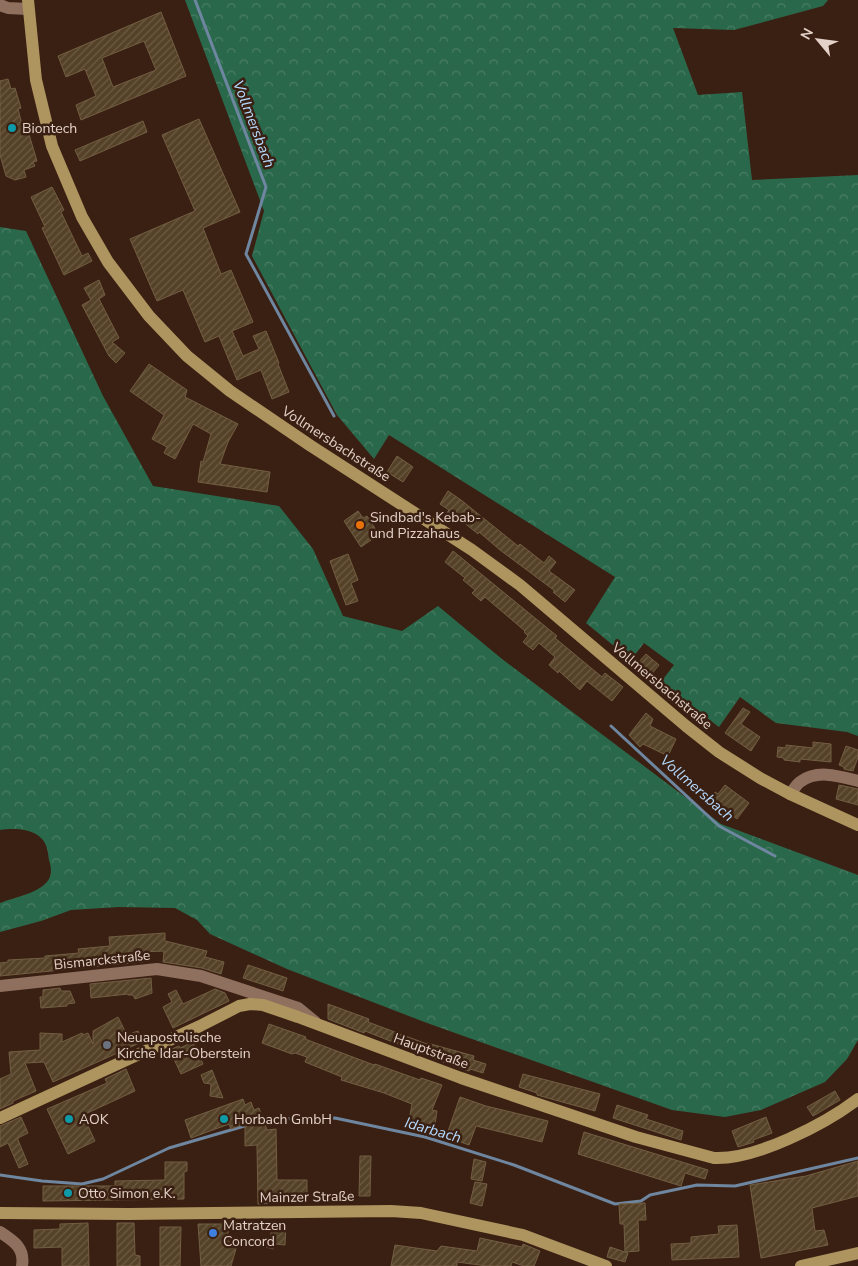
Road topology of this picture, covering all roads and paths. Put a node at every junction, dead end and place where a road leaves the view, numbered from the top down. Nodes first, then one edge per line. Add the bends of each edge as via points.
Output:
1 (0, 5) edge
2 (28, 5) edge
3 (858, 781) edge
4 (790, 794) junction
5 (858, 825) edge
6 (0, 986) edge
7 (316, 1024) junction
8 (858, 1099) edge
9 (0, 1118) edge
10 (0, 1213) edge
11 (0, 1232) edge
12 (858, 1253) edge
13 (22, 1266) edge
14 (606, 1266) edge
15 (801, 1266) edge

1 - 2 street via 8,8
2 - 4 main road, Vollmersbachstraße via 36,80 52,146 82,217 108,262 149,316 187,356 230,391 310,446 472,550 520,585 719,752
3 - 4 street via 818,774 800,782
4 - 5 main road, Vollmersbachstraße
6 - 7 street, Bismarckstraße via 157,969 201,976 298,1008
7 - 8 main road, Hauptstraße via 461,1078 636,1137 714,1158 749,1154 799,1134
7 - 9 main road, Hauptstraße via 263,1005 239,1006
10 - 14 main road, Mainzer Straße via 421,1213 522,1235
11 - 13 street via 18,1244 23,1257
12 - 15 main road

